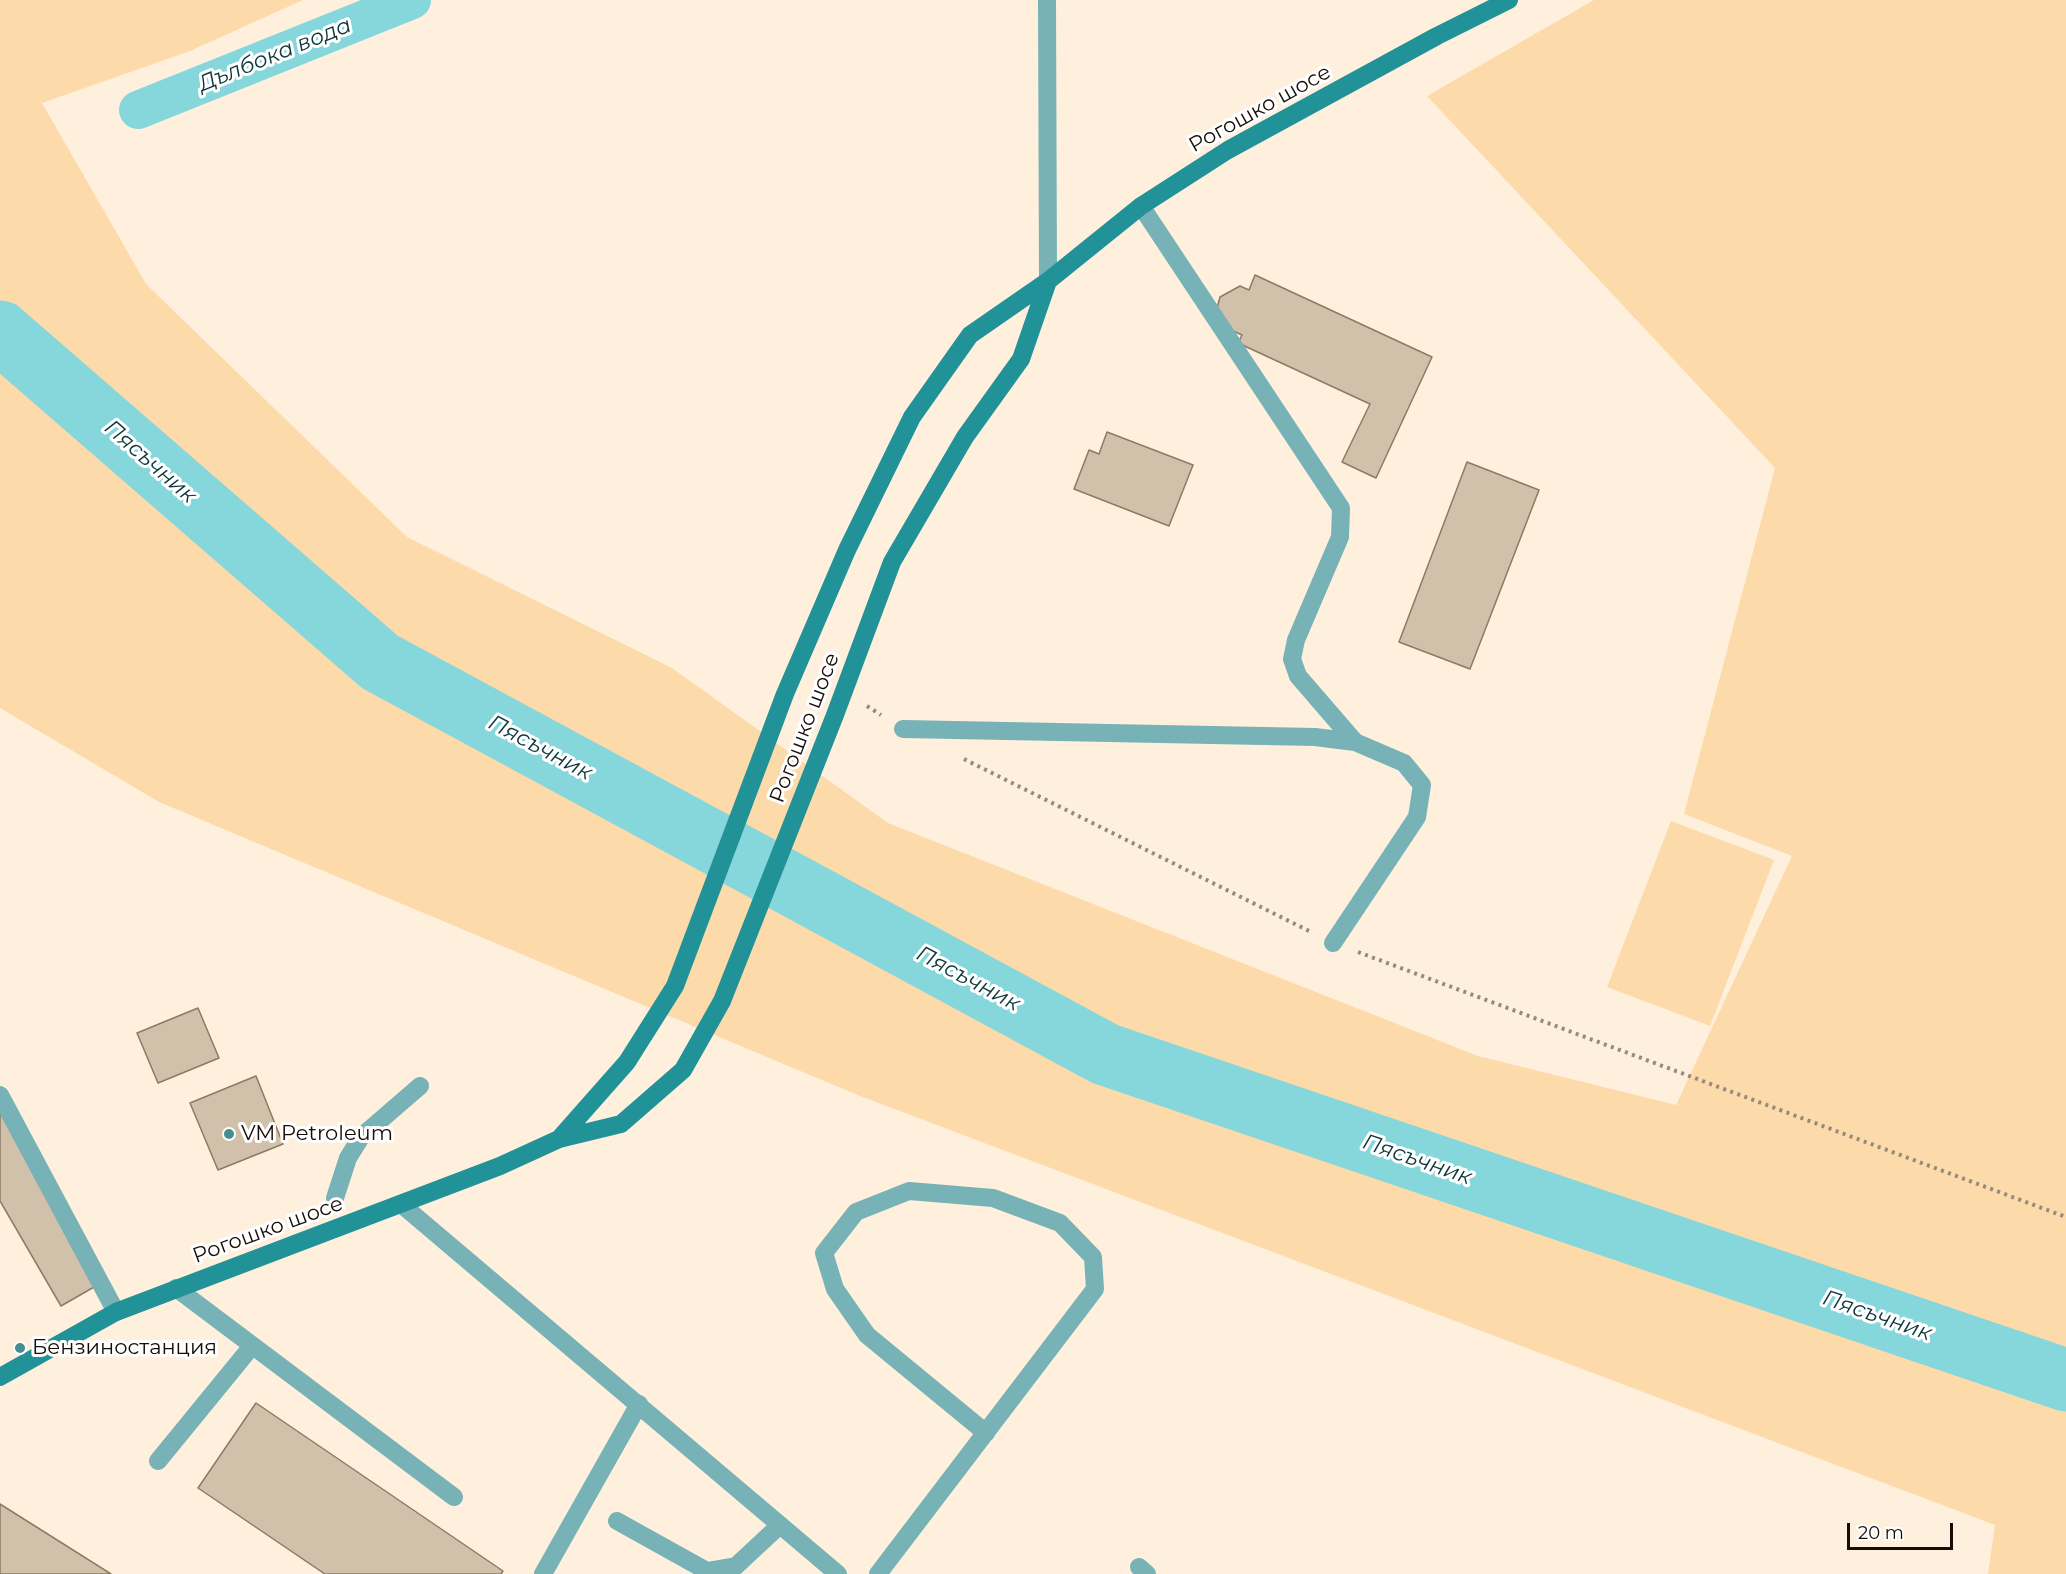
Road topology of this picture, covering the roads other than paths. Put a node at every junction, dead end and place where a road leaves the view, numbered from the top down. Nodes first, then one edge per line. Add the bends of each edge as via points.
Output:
1 (1047, 0) edge
2 (1509, 0) edge
3 (1141, 206) junction
4 (1048, 280) junction
5 (903, 729) road end
6 (1355, 742) junction
7 (1333, 943) road end
8 (420, 1086) dead end
9 (0, 1095) edge
10 (559, 1139) junction
11 (336, 1198) dead end
12 (400, 1204) junction
13 (176, 1288) junction
14 (116, 1312) junction
15 (252, 1346) junction
16 (0, 1377) edge
17 (639, 1404) junction
18 (986, 1433) junction
19 (158, 1461) dead end
20 (454, 1497) dead end
21 (617, 1521) dead end
22 (780, 1525) junction
23 (543, 1574) edge
24 (838, 1574) edge
25 (878, 1574) edge

1 - 4 street
2 - 3 main road, Рогошко шосе via 1228,150
3 - 4 main road, Рогошко шосе
3 - 6 street via 1341,508 1340,537 1296,640 1292,659 1298,676
4 - 10 main road, Рогошко шосе via 970,335 912,417 847,550 785,694 675,986 627,1062
4 - 10 main road, Рогошко шосе via 1021,359 965,437 892,562 722,1001 683,1070 621,1124
5 - 6 street via 1315,737
6 - 7 street via 1404,763 1422,785 1417,817
8 - 11 street via 361,1137 348,1158
9 - 14 street
10 - 12 main road, Рогошко шосе
12 - 13 main road, Рогошко шосе
12 - 17 street
13 - 14 main road, Рогошко шосе
13 - 15 street
14 - 16 main road, Рогошко шосе
15 - 19 street
15 - 20 street
17 - 22 street
17 - 23 street
18 - 18 street via 1095,1289 1093,1257 1060,1223 993,1198 909,1191 856,1212 824,1253 835,1289 867,1335
18 - 25 street
21 - 22 street via 707,1571 736,1566
22 - 24 street

